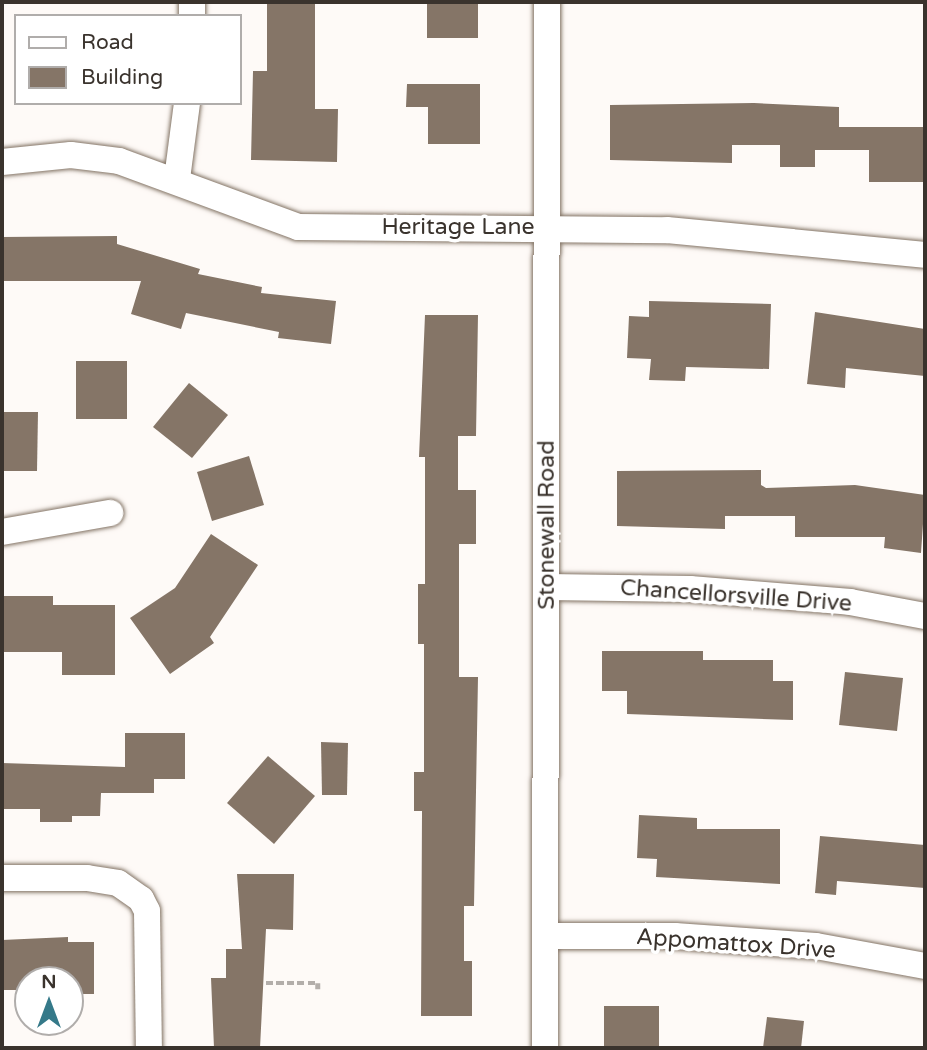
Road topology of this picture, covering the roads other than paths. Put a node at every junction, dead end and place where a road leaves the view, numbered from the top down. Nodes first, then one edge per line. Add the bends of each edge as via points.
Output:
1 (547, 2) edge
2 (187, 105) edge
3 (2, 163) edge
4 (177, 179) junction
5 (548, 227) junction
6 (925, 255) edge
7 (110, 513) dead end
8 (2, 532) edge
9 (547, 587) junction
10 (925, 616) edge
11 (2, 878) edge
12 (545, 936) junction
13 (925, 966) edge
14 (149, 1048) edge
15 (545, 1048) edge

1 - 5 street, Stonewall Road
2 - 4 street
3 - 4 street, Heritage Lane via 71,155 119,160
4 - 5 street, Heritage Lane via 270,220 299,227
5 - 6 street, Heritage Lane via 667,230
5 - 9 street, Stonewall Road
7 - 8 street
9 - 10 street, Chancellorsville Drive via 690,589 850,602
9 - 12 street, Stonewall Road
11 - 14 street via 118,883 147,911
12 - 13 street, Appomattox Drive via 675,936 816,946
12 - 15 street, Stonewall Road

